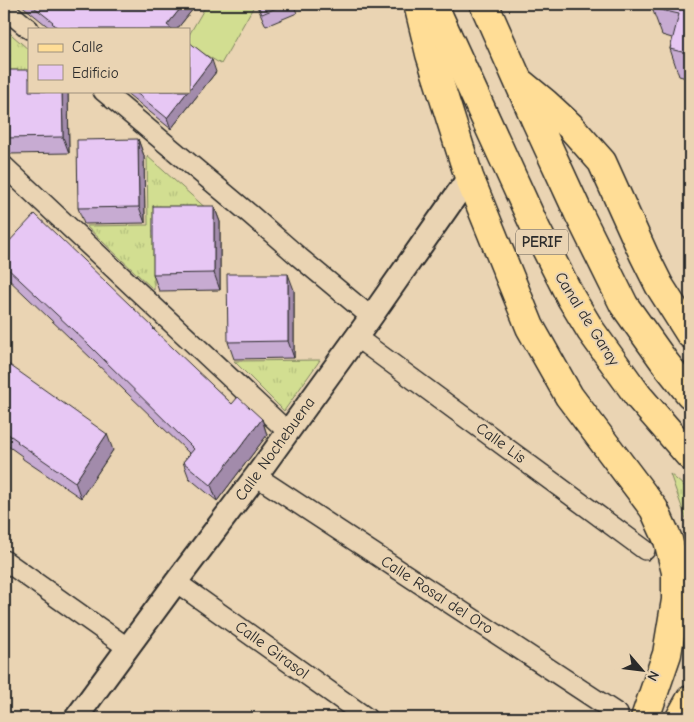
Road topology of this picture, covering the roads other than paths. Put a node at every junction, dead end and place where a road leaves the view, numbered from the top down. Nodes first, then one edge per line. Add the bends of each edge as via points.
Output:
1 (418, 4) edge
2 (433, 4) edge
3 (484, 4) edge
4 (4, 8) edge
5 (28, 28) edge
6 (518, 82) junction
7 (104, 92) edge
8 (4, 166) edge
9 (469, 177) junction
10 (371, 317) junction
11 (690, 334) edge
12 (356, 337) junction
13 (690, 394) edge
14 (288, 432) junction
15 (690, 456) edge
16 (256, 476) junction
17 (645, 550) dead end
18 (4, 560) edge
19 (176, 582) junction
20 (128, 648) junction
21 (690, 700) edge
22 (618, 714) dead end
23 (83, 716) edge
24 (367, 718) edge
25 (645, 718) edge
26 (680, 718) edge

1 - 9 main road via 430,54
2 - 15 main road, Canal de Garay / PERIF via 571,298 638,396
3 - 6 main road, PERIF
4 - 5 street
6 - 11 main road via 570,126 602,162 659,285
6 - 13 main road, PERIF via 624,305
7 - 10 street
8 - 14 street
9 - 10 street, Calle Nochebuena
9 - 25 main road via 530,327 569,396 654,509 668,540 676,572 676,600 667,654
10 - 12 street, Calle Nochebuena
12 - 14 street, Calle Nochebuena
12 - 17 street, Calle Lis
14 - 16 street, Calle Nochebuena
16 - 19 street, Calle Nochebuena
16 - 22 street, Calle Rosal del Oro
18 - 20 street
19 - 20 street, Calle Nochebuena
19 - 24 street, Calle Girasol
20 - 23 street, Calle Nochebuena
21 - 26 main road

